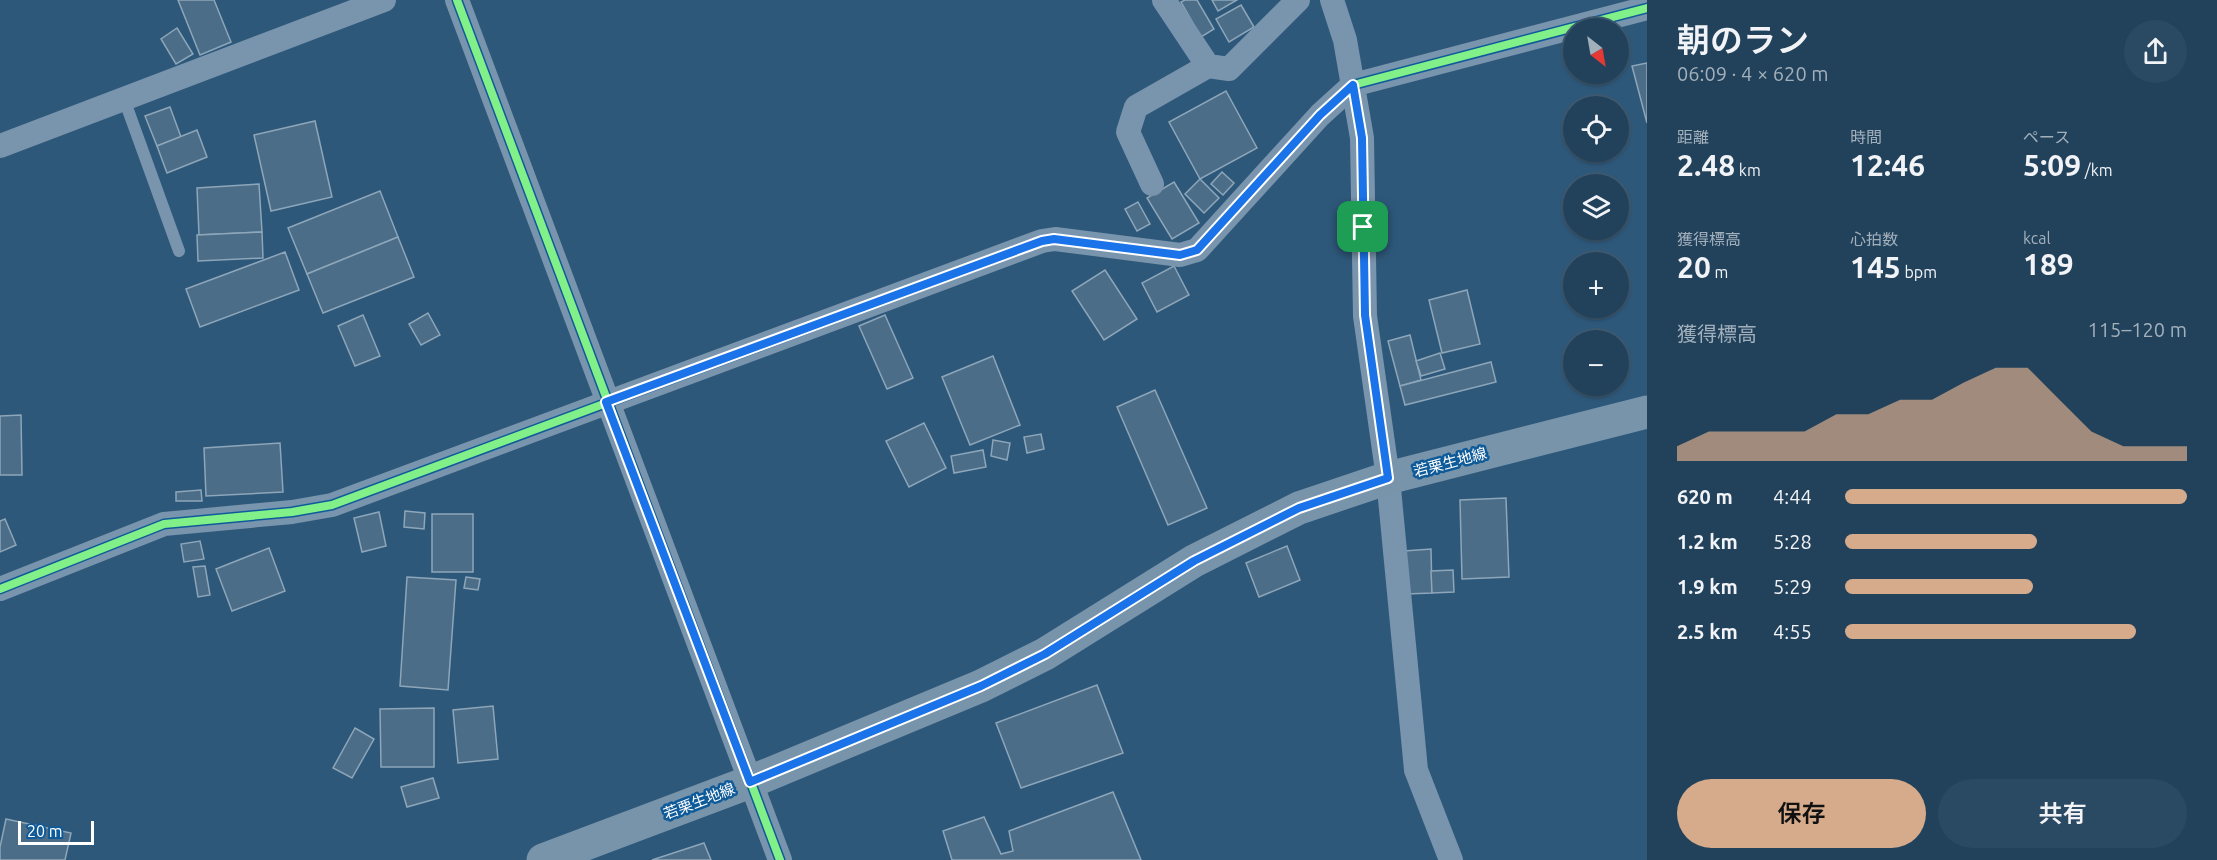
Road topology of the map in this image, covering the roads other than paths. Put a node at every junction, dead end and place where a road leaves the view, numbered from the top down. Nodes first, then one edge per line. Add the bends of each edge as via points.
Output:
1 (384, 0) edge
2 (457, 0) edge
3 (1164, 0) edge
4 (1298, 0) edge
5 (1332, 0) edge
6 (1647, 8) edge
7 (1208, 66) junction
8 (1353, 85) junction
9 (124, 99) junction
10 (0, 146) edge
11 (1152, 184) dead end
12 (179, 251) dead end
13 (606, 402) junction
14 (1647, 411) edge
15 (1388, 478) junction
16 (0, 589) edge
17 (750, 782) junction
18 (543, 860) edge
19 (780, 860) edge
20 (1451, 860) edge

1 - 9 street
2 - 13 street
3 - 7 street
4 - 7 street via 1229,69
5 - 8 street via 1345,40
6 - 8 street
7 - 11 street via 1136,107 1128,132
8 - 13 street via 1320,115 1197,250 1180,255 1054,239 1042,241
8 - 15 street via 1362,138 1365,315
9 - 10 street
9 - 12 lane
13 - 16 street via 332,505 164,524
13 - 17 street
14 - 15 main road, 若栗生地線
15 - 17 main road, 若栗生地線 via 1299,508 1194,561 1045,654 981,686
15 - 20 street via 1416,770
17 - 18 main road, 若栗生地線
17 - 19 street

